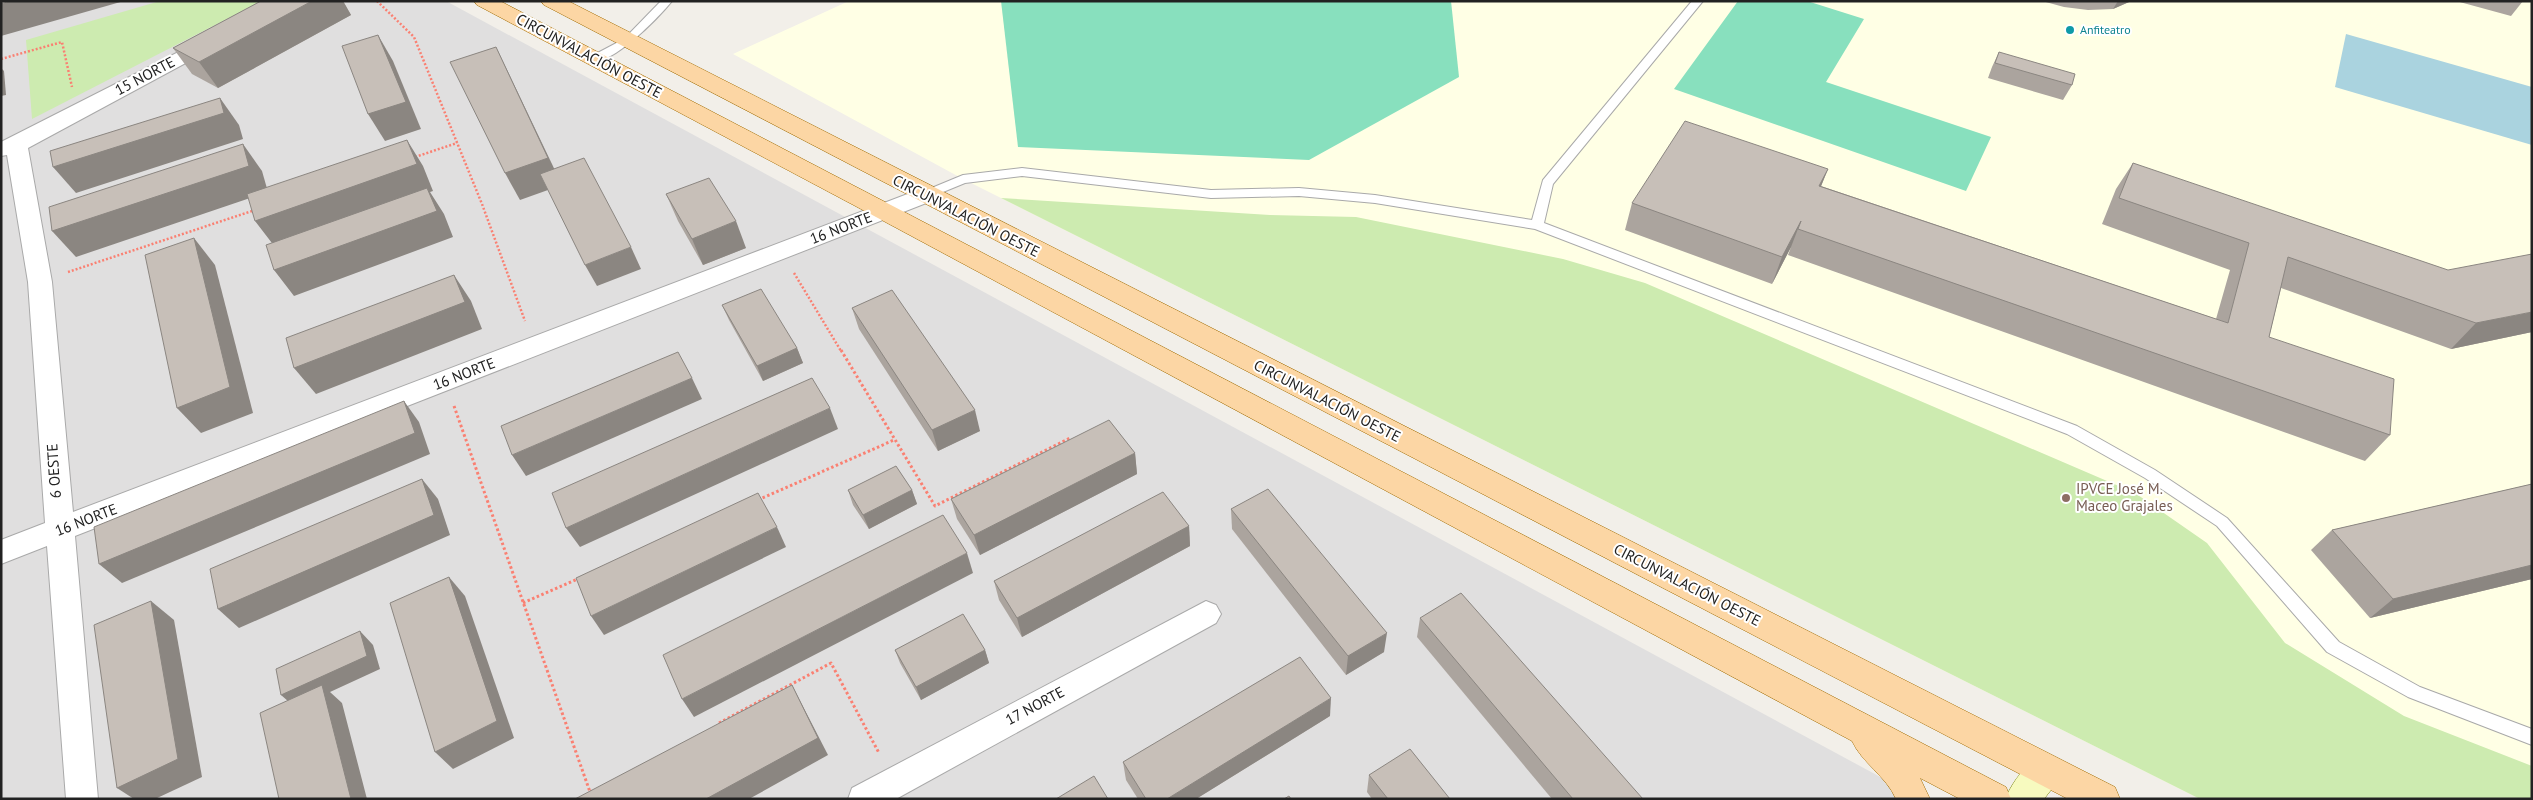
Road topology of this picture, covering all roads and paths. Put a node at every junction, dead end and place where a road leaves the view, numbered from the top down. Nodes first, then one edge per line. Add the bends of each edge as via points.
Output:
1 (377, 1) edge
2 (484, 1) edge
3 (551, 1) edge
4 (667, 1) edge
5 (1698, 1) edge
6 (226, 34) edge
7 (628, 41) junction
8 (1, 59) edge
9 (594, 59) junction
10 (78, 112) junction
11 (457, 143) junction
12 (8, 147) edge
13 (409, 158) edge
14 (926, 195) junction
15 (258, 209) edge
16 (885, 211) junction
17 (1537, 225) junction
18 (781, 251) junction
19 (40, 282) junction
20 (534, 346) junction
21 (445, 381) junction
22 (1070, 438) edge
23 (894, 440) junction
24 (750, 503) edge
25 (59, 530) junction
26 (1, 552) edge
27 (587, 575) edge
28 (524, 603) junction
29 (1206, 614) dead end
30 (1855, 725) junction
31 (710, 728) edge
32 (2532, 736) edge
33 (2046, 770) junction
34 (894, 782) junction
35 (598, 787) edge
36 (82, 799) edge
37 (864, 799) edge
38 (1913, 799) edge
39 (1994, 799) edge
40 (2022, 799) edge
41 (2103, 799) edge

1 - 11 path via 414,37
2 - 9 main road, CIRCUNVALACIÓN OESTE
3 - 7 main road, CIRCUNVALACIÓN OESTE
4 - 7 lane
5 - 17 lane via 1547,182
6 - 10 street, 15 NORTE
7 - 9 lane
7 - 14 main road, CIRCUNVALACIÓN OESTE
8 - 10 path via 62,42
9 - 16 main road, CIRCUNVALACIÓN OESTE
10 - 12 street, 15 NORTE
11 - 13 path
11 - 20 path
12 - 19 street, 6 OESTE
14 - 16 street, 16 NORTE
14 - 17 lane via 963,179 1022,172 1211,194 1298,192 1375,199
14 - 33 main road, CIRCUNVALACIÓN OESTE
15 - 19 path
16 - 18 street, 16 NORTE
16 - 30 main road, CIRCUNVALACIÓN OESTE
17 - 32 lane via 2072,430 2150,474 2222,522 2333,647 2414,692
18 - 20 street, 16 NORTE
18 - 23 path
19 - 25 street, 6 OESTE
20 - 21 street, 16 NORTE
21 - 25 street, 16 NORTE
21 - 28 path
22 - 23 path via 935,506
23 - 24 path
25 - 26 street, 16 NORTE
25 - 36 street, 6 OESTE
27 - 28 path
28 - 35 path via 590,792
29 - 34 street, 17 NORTE
30 - 38 main road via 1904,779
30 - 39 main road, CIRCUNVALACIÓN OESTE
31 - 34 path via 831,664
33 - 40 main road
33 - 41 main road, CIRCUNVALACIÓN OESTE
34 - 37 street, 17 NORTE

